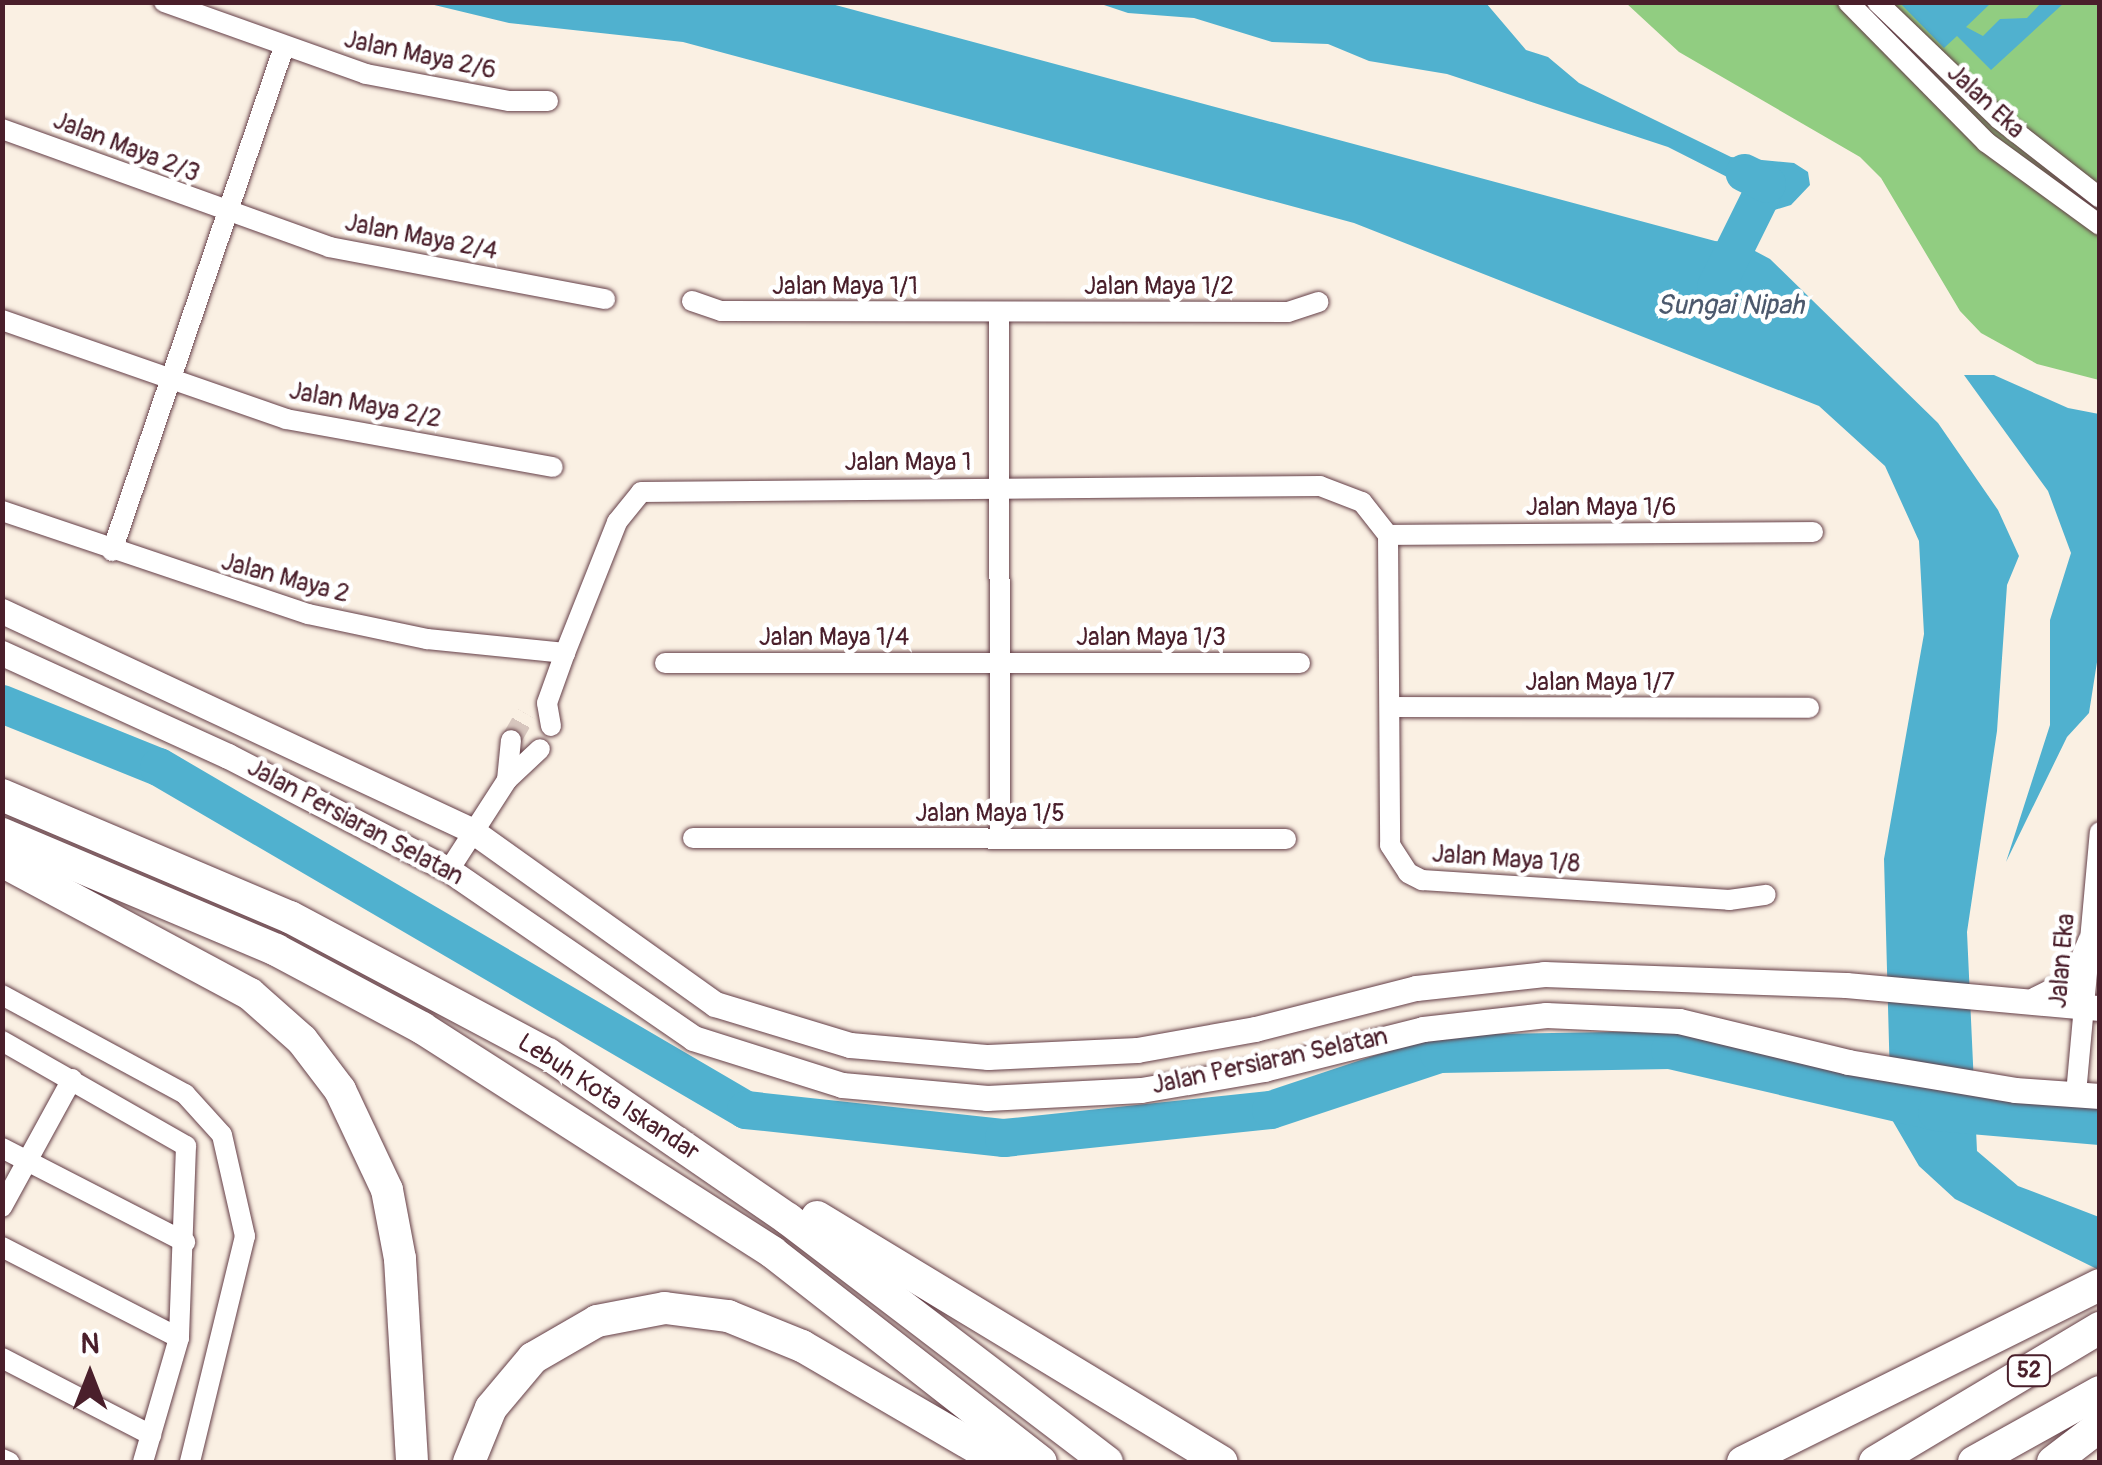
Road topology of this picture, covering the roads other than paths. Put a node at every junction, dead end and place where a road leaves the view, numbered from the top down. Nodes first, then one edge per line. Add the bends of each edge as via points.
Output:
1 (164, 2) edge
2 (1848, 2) edge
3 (1877, 2) edge
4 (284, 46) junction
5 (548, 101) dead end
6 (2, 128) edge
7 (2100, 198) edge
8 (231, 215) junction
9 (2100, 225) edge
10 (605, 299) dead end
11 (692, 301) dead end
12 (1318, 302) dead end
13 (999, 312) junction
14 (2, 320) edge
15 (170, 382) junction
16 (554, 467) dead end
17 (1004, 489) junction
18 (2, 510) edge
19 (1814, 532) dead end
20 (1388, 534) junction
21 (112, 551) junction
22 (2, 611) edge
23 (565, 653) junction
24 (2, 654) edge
25 (665, 663) dead end
26 (1002, 663) junction
27 (1300, 663) dead end
28 (547, 703) junction
29 (1390, 707) junction
30 (1809, 708) dead end
31 (526, 714) tunnel mouth
32 (551, 726) dead end
33 (511, 740) tunnel mouth
34 (540, 749) dead end
35 (507, 780) junction
36 (2, 794) edge
37 (471, 830) junction
38 (2100, 832) edge
39 (2, 834) edge
40 (693, 838) dead end
41 (1000, 839) junction
42 (1286, 839) dead end
43 (2, 862) edge
44 (450, 870) junction
45 (1766, 895) dead end
46 (2090, 940) junction
47 (2, 994) edge
48 (2026, 1002) junction
49 (2092, 1008) edge
50 (2, 1042) edge
51 (548, 1054) junction
52 (72, 1080) junction
53 (2088, 1095) edge
54 (2, 1148) edge
55 (28, 1161) junction
56 (2, 1207) edge
57 (184, 1242) junction
58 (2, 1247) edge
59 (2100, 1285) edge
60 (2100, 1328) edge
61 (179, 1338) junction
62 (2, 1358) edge
63 (2100, 1392) edge
64 (2100, 1426) edge
65 (151, 1435) junction
66 (143, 1462) edge
67 (190, 1462) edge
68 (412, 1462) edge
69 (469, 1462) edge
70 (1001, 1462) edge
71 (1041, 1462) edge
72 (1107, 1462) edge
73 (1222, 1462) edge
74 (1743, 1462) edge
75 (1875, 1462) edge
76 (1974, 1462) edge
77 (2053, 1462) edge

1 - 4 street, Jalan Maya 2/6
2 - 9 street, Jalan Eka via 1986,142
3 - 7 street, Jalan Eka via 1998,119
4 - 5 street, Jalan Maya 2/6 via 366,74 509,101
4 - 8 street
6 - 8 street, Jalan Maya 2/3
8 - 10 street, Jalan Maya 2/4 via 329,246
8 - 15 street
11 - 13 street, Jalan Maya 1/1 via 722,312
12 - 13 street, Jalan Maya 1/2 via 1288,312
13 - 17 street
14 - 15 street, Jalan Maya 2/2
15 - 16 street, Jalan Maya 2/2 via 286,418
15 - 21 street
17 - 20 street, Jalan Maya 1 via 1320,486 1362,502
17 - 23 street, Jalan Maya 1 via 640,492 618,522
17 - 26 street
18 - 21 street, Jalan Maya 2
19 - 20 street, Jalan Maya 1/6
20 - 29 street, Jalan Maya 1/8
21 - 23 street, Jalan Maya 2 via 308,614 427,639
22 - 37 street, Jalan Persiaran Selatan
23 - 28 street, Jalan Maya 1
24 - 44 street, Jalan Persiaran Selatan via 228,756
25 - 26 street, Jalan Maya 1/4
26 - 27 street, Jalan Maya 1/3
26 - 41 street
28 - 31 street
28 - 32 street, Jalan Maya 1
29 - 30 street, Jalan Maya 1/7
29 - 45 street, Jalan Maya 1/8 via 1390,845 1408,874 1690,898
33 - 35 street
34 - 35 street
35 - 37 street
36 - 51 highway, Lebuh Kota Iskandar via 290,917
37 - 44 street
37 - 48 street, Jalan Persiaran Selatan via 715,1004 850,1045 988,1057 1137,1050 1255,1029 1416,988 1544,974 1846,986
38 - 46 street, Jalan Eka
39 - 71 highway, Lebuh Kota Iskandar via 276,950 422,1028 772,1252
40 - 41 street, Jalan Maya 1/5
41 - 42 street, Jalan Maya 1/5
43 - 68 highway via 250,994 302,1040 340,1090 387,1190 400,1259
44 - 53 street, Jalan Persiaran Selatan via 693,1038 842,1085 987,1098 1141,1090 1264,1069 1423,1028 1546,1015 1680,1020 1848,1062
46 - 48 street via 2074,980
46 - 49 street, Jalan Eka
47 - 67 street via 185,1094 222,1135 246,1236
48 - 49 street, Jalan Persiaran Selatan
49 - 53 street, Jalan Eka
50 - 52 street
51 - 72 highway, Lebuh Kota Iskandar via 788,1219
51 - 73 highway
52 - 55 street
52 - 57 street via 186,1146
54 - 55 street
55 - 56 street
55 - 57 street
57 - 61 street
58 - 61 street
59 - 74 highway
60 - 75 highway, 52
61 - 65 street
62 - 65 street
63 - 76 highway, 52
64 - 77 highway
65 - 66 street
69 - 70 highway via 491,1408 533,1358 596,1320 665,1308 728,1316 802,1346

